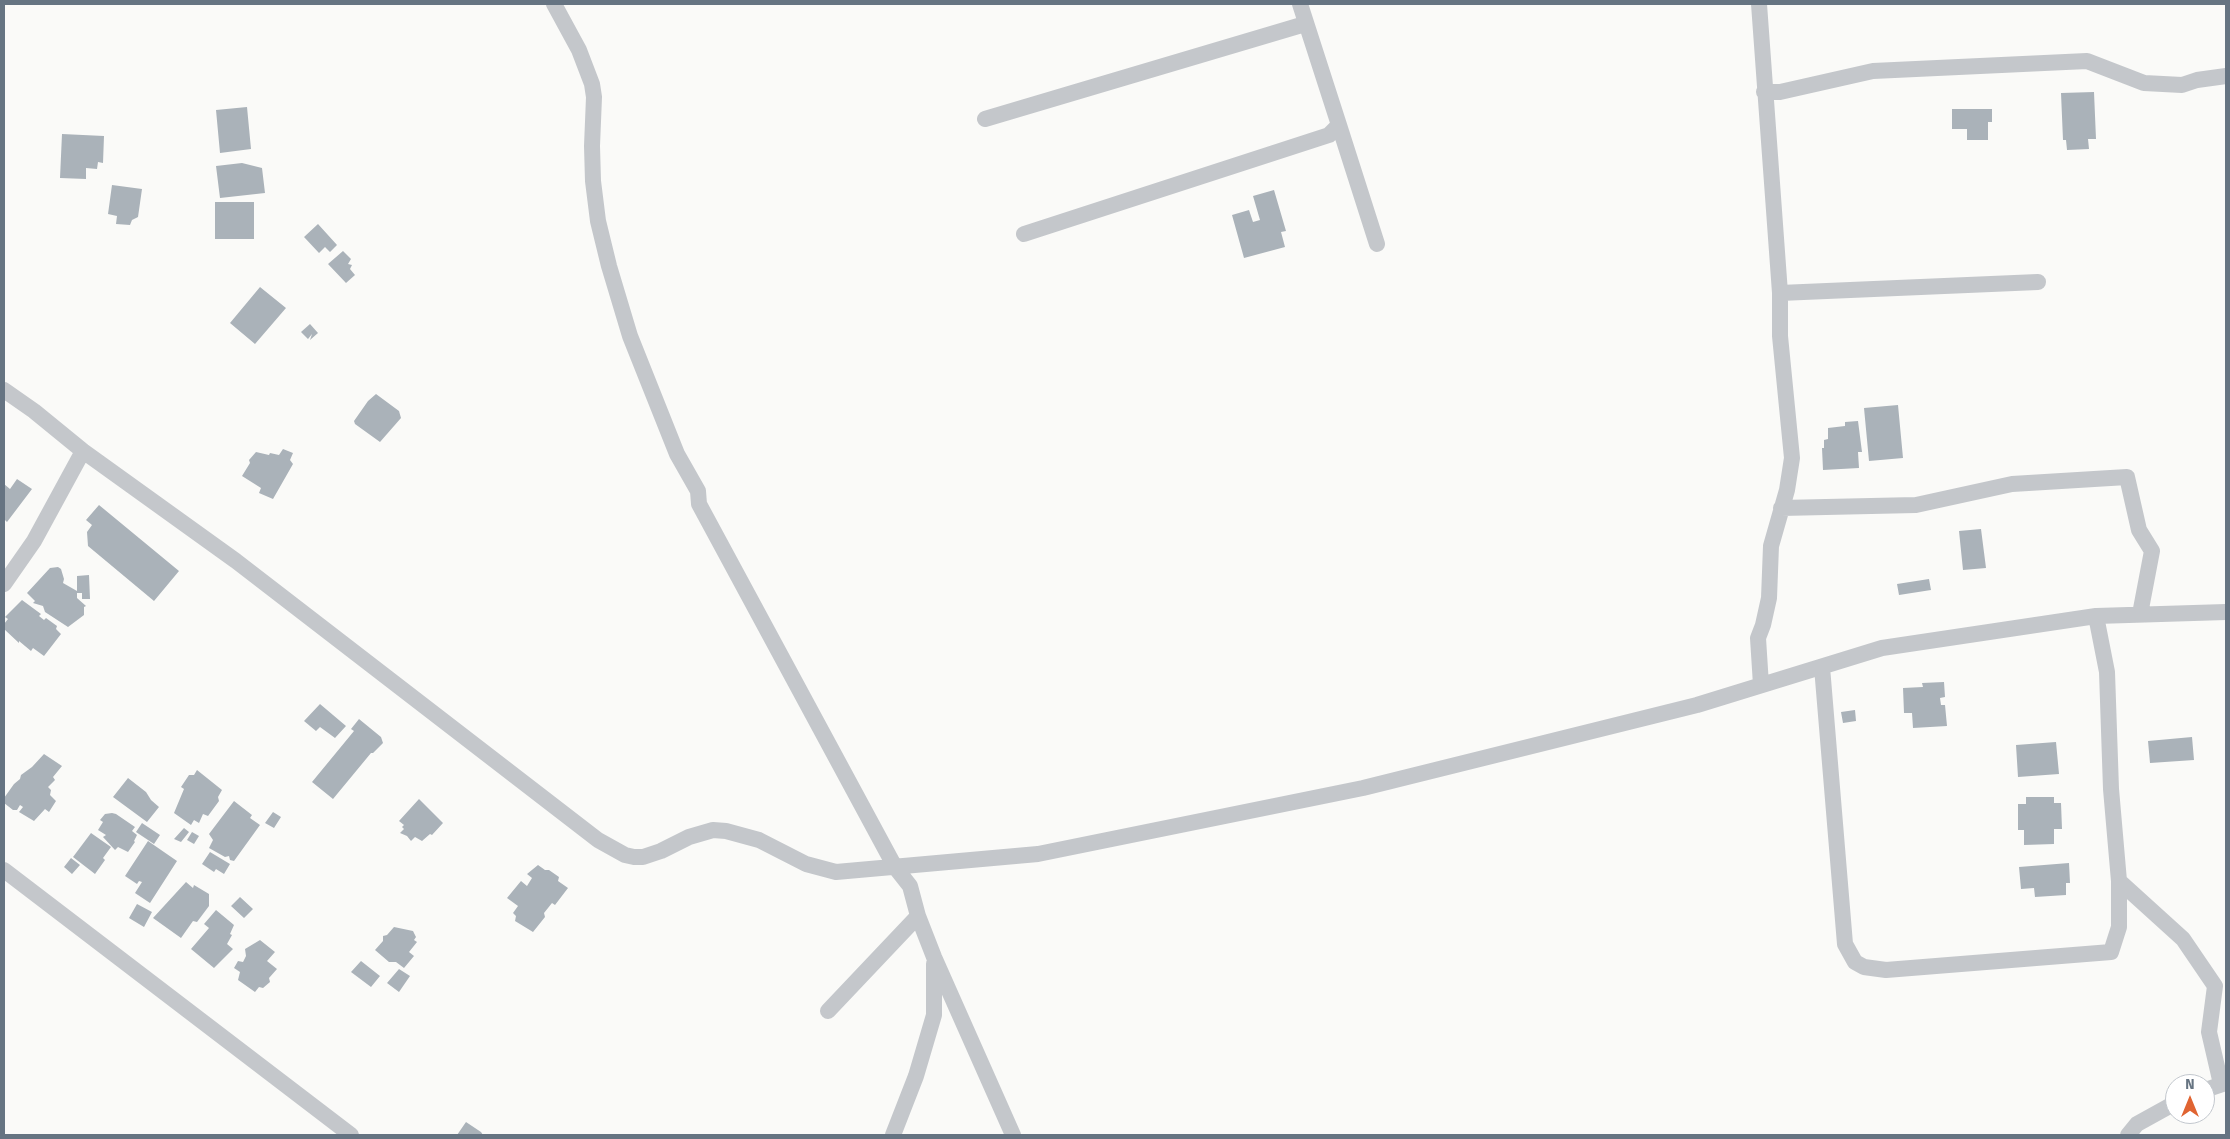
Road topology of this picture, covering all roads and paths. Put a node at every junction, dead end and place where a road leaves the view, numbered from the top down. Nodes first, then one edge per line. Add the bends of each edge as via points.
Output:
1 (554, 4) edge
2 (1300, 4) edge
3 (1759, 4) edge
4 (1305, 24) junction
5 (2226, 76) edge
6 (1764, 92) junction
7 (985, 120) dead end
8 (1339, 125) junction
9 (1024, 234) dead end
10 (1377, 244) dead end
11 (2038, 282) dead end
12 (1780, 293) junction
13 (4, 390) edge
14 (83, 451) junction
15 (1781, 508) junction
16 (4, 584) edge
17 (2226, 612) edge
18 (2140, 614) junction
19 (2096, 616) junction
20 (1822, 667) junction
21 (1761, 685) junction
22 (895, 868) junction
23 (4, 870) edge
24 (2119, 881) junction
25 (918, 916) junction
26 (934, 957) junction
27 (828, 1011) dead end
28 (2224, 1083) edge
29 (2165, 1109) edge
30 (351, 1135) edge
31 (893, 1135) edge
32 (1013, 1135) edge
33 (2128, 1135) edge

1 - 22 street via 579,50 592,84 593,164 598,221 630,336 677,454 698,491 699,504
2 - 4 street
3 - 6 street
4 - 7 street
4 - 8 street
5 - 6 street via 2182,85 2144,83 2087,61 1873,71 1780,92
6 - 12 street
8 - 9 street via 1329,135
8 - 10 street
11 - 12 street
12 - 15 street via 1780,336 1792,458
13 - 14 street
14 - 16 street via 34,541
14 - 22 street via 236,561 598,840 625,855 644,857 703,831 720,830 760,840 818,869 836,872
15 - 18 street via 1916,505 2012,484 2128,477 2139,530 2152,551
15 - 21 street via 1771,546 1770,598 1758,638
17 - 18 street
18 - 19 street
19 - 20 street via 1882,648
19 - 24 street via 2107,672 2110,779
20 - 21 street
20 - 24 street via 1845,944 1855,962 1864,967 1886,970 2111,952 2119,927
21 - 22 street via 1697,705 1363,788 1038,854
22 - 25 street via 910,886
23 - 30 street
24 - 28 street via 2183,939 2215,986 2209,1032
25 - 26 street
25 - 27 street
26 - 31 street via 934,1015 916,1076
26 - 32 street
29 - 33 street via 2137,1124

